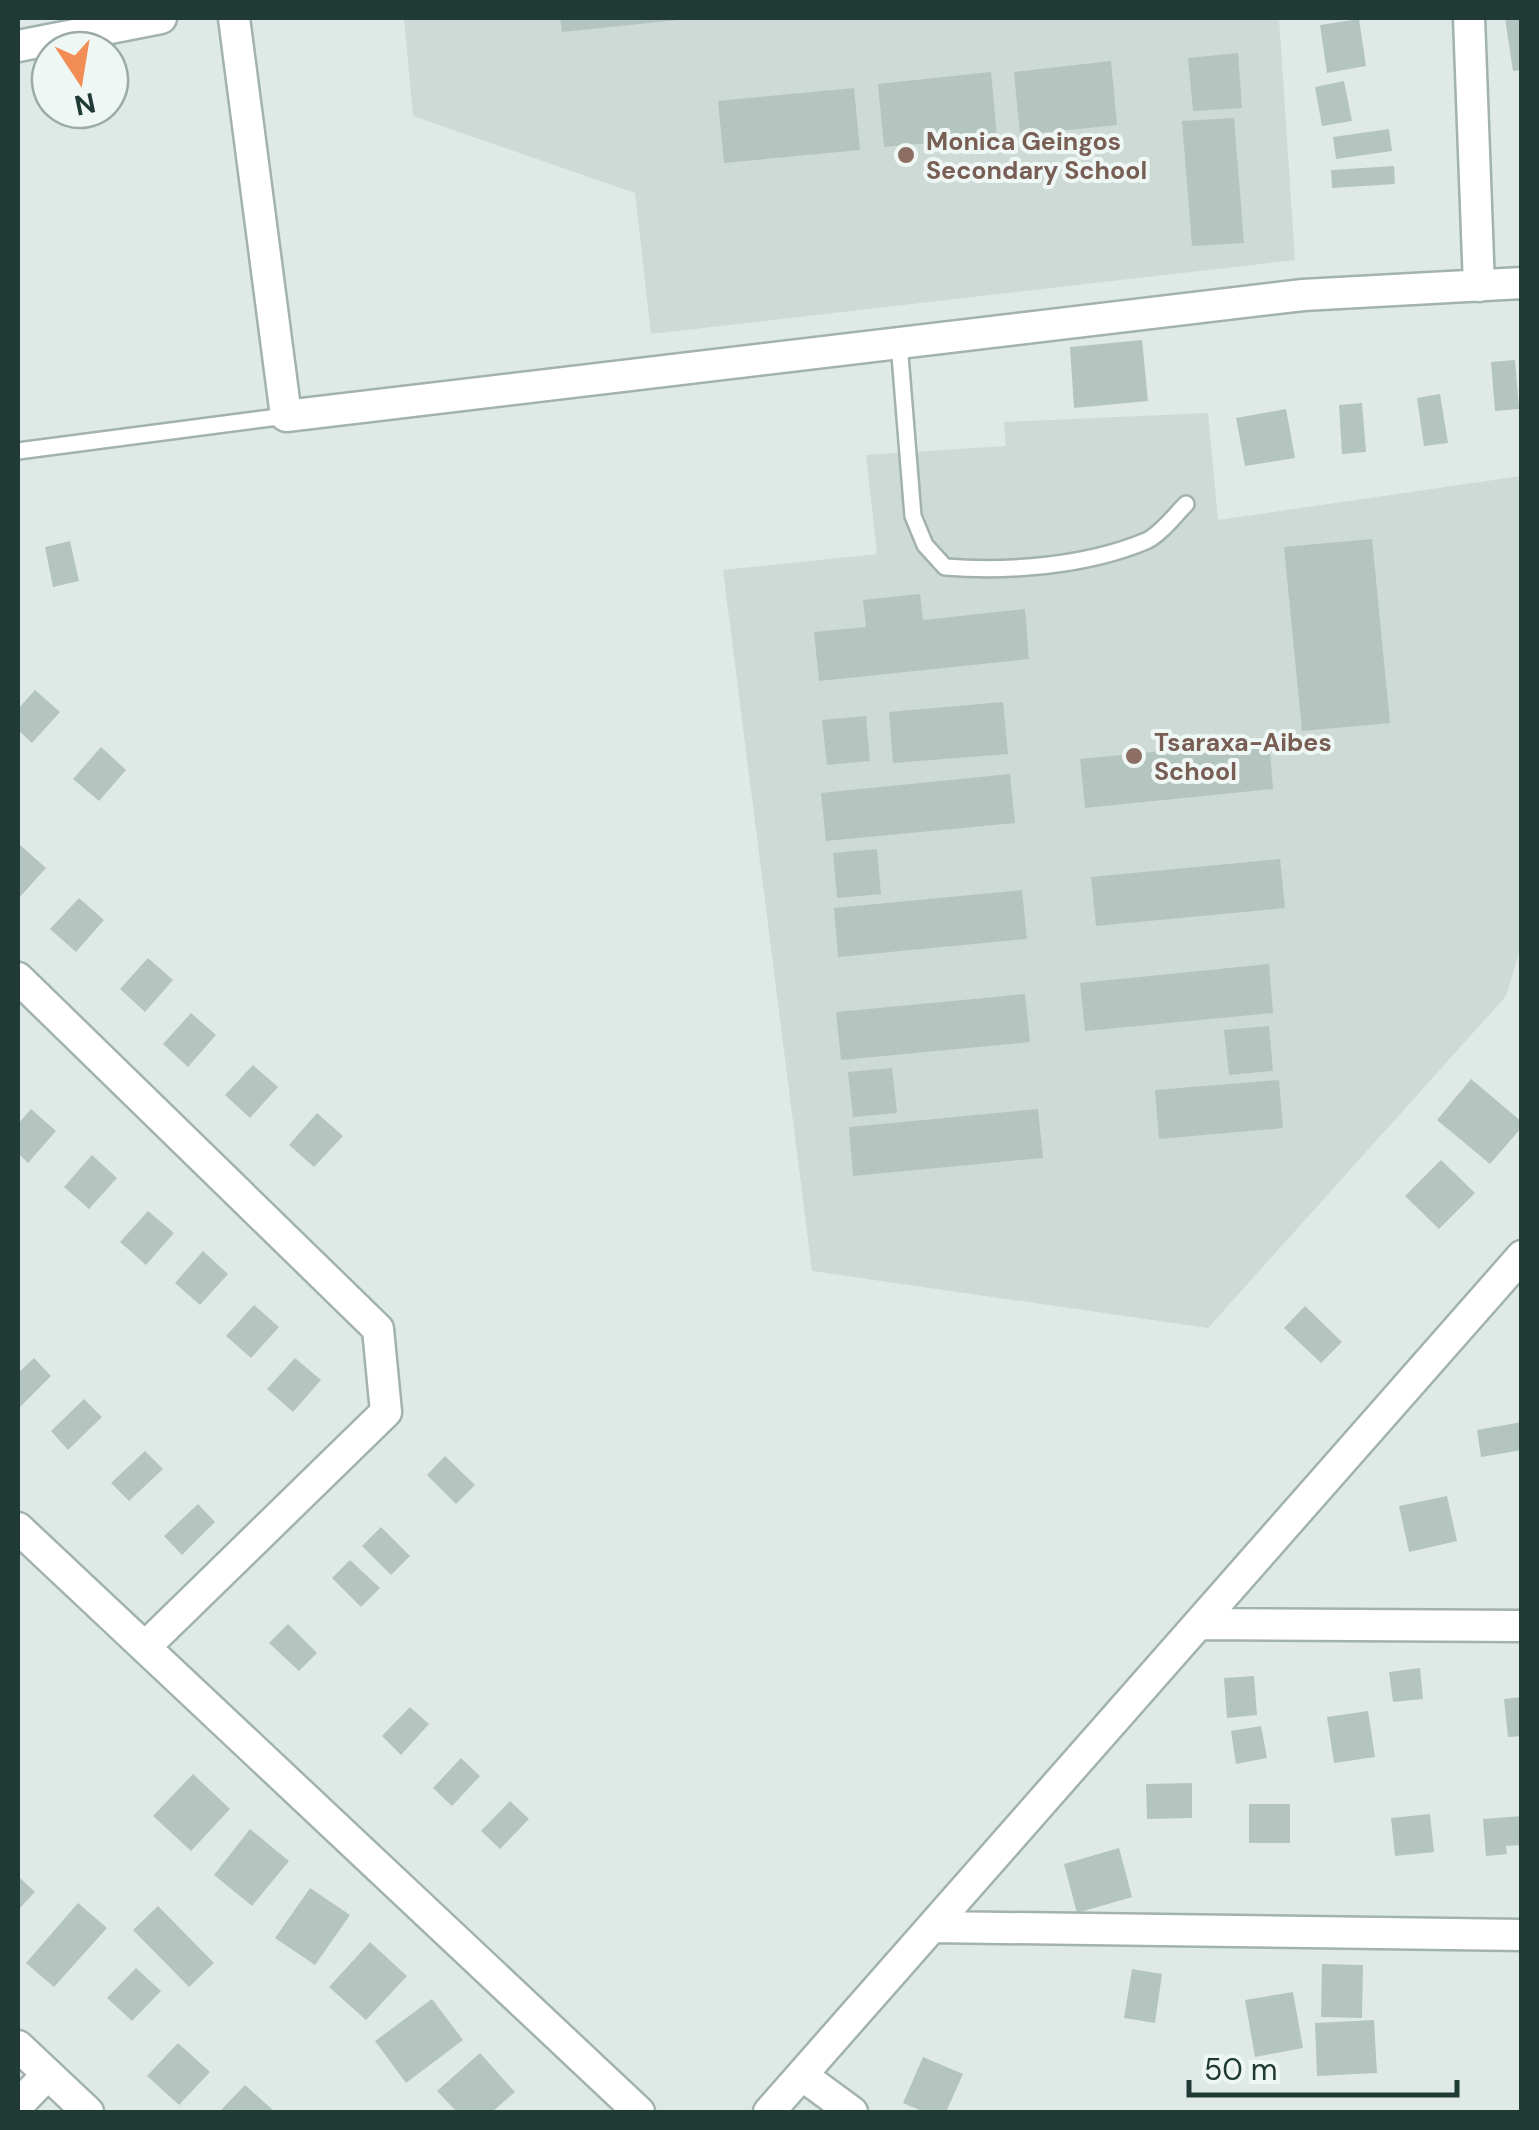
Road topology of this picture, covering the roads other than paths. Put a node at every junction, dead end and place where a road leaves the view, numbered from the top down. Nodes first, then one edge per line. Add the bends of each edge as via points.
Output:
1 (160, 18) edge
2 (234, 18) edge
3 (1468, 18) edge
4 (18, 46) edge
5 (1522, 284) edge
6 (1479, 286) junction
7 (899, 343) junction
8 (286, 416) junction
9 (18, 451) edge
10 (1186, 504) dead end
11 (18, 978) edge
12 (1522, 1256) edge
13 (1510, 1285) edge
14 (18, 1528) edge
15 (1200, 1624) junction
16 (1522, 1626) edge
17 (144, 1647) junction
18 (934, 1927) junction
19 (1522, 1935) edge
20 (18, 2046) edge
21 (48, 2074) junction
22 (802, 2076) junction
23 (18, 2105) edge
24 (88, 2112) edge
25 (639, 2112) edge
26 (769, 2112) edge
27 (852, 2112) edge

1 - 4 street
2 - 8 street
3 - 6 street
5 - 6 street
6 - 7 street via 1303,295
7 - 8 street
7 - 10 lane via 913,516 925,545 945,566 990,570 1088,558 1150,540
8 - 9 lane
11 - 17 street via 378,1328 386,1412
12 - 13 street
13 - 15 street
14 - 17 street
15 - 16 street
15 - 18 street
17 - 25 street
18 - 19 street
18 - 22 street
20 - 21 street
21 - 23 street
21 - 24 street
22 - 26 street
22 - 27 street

